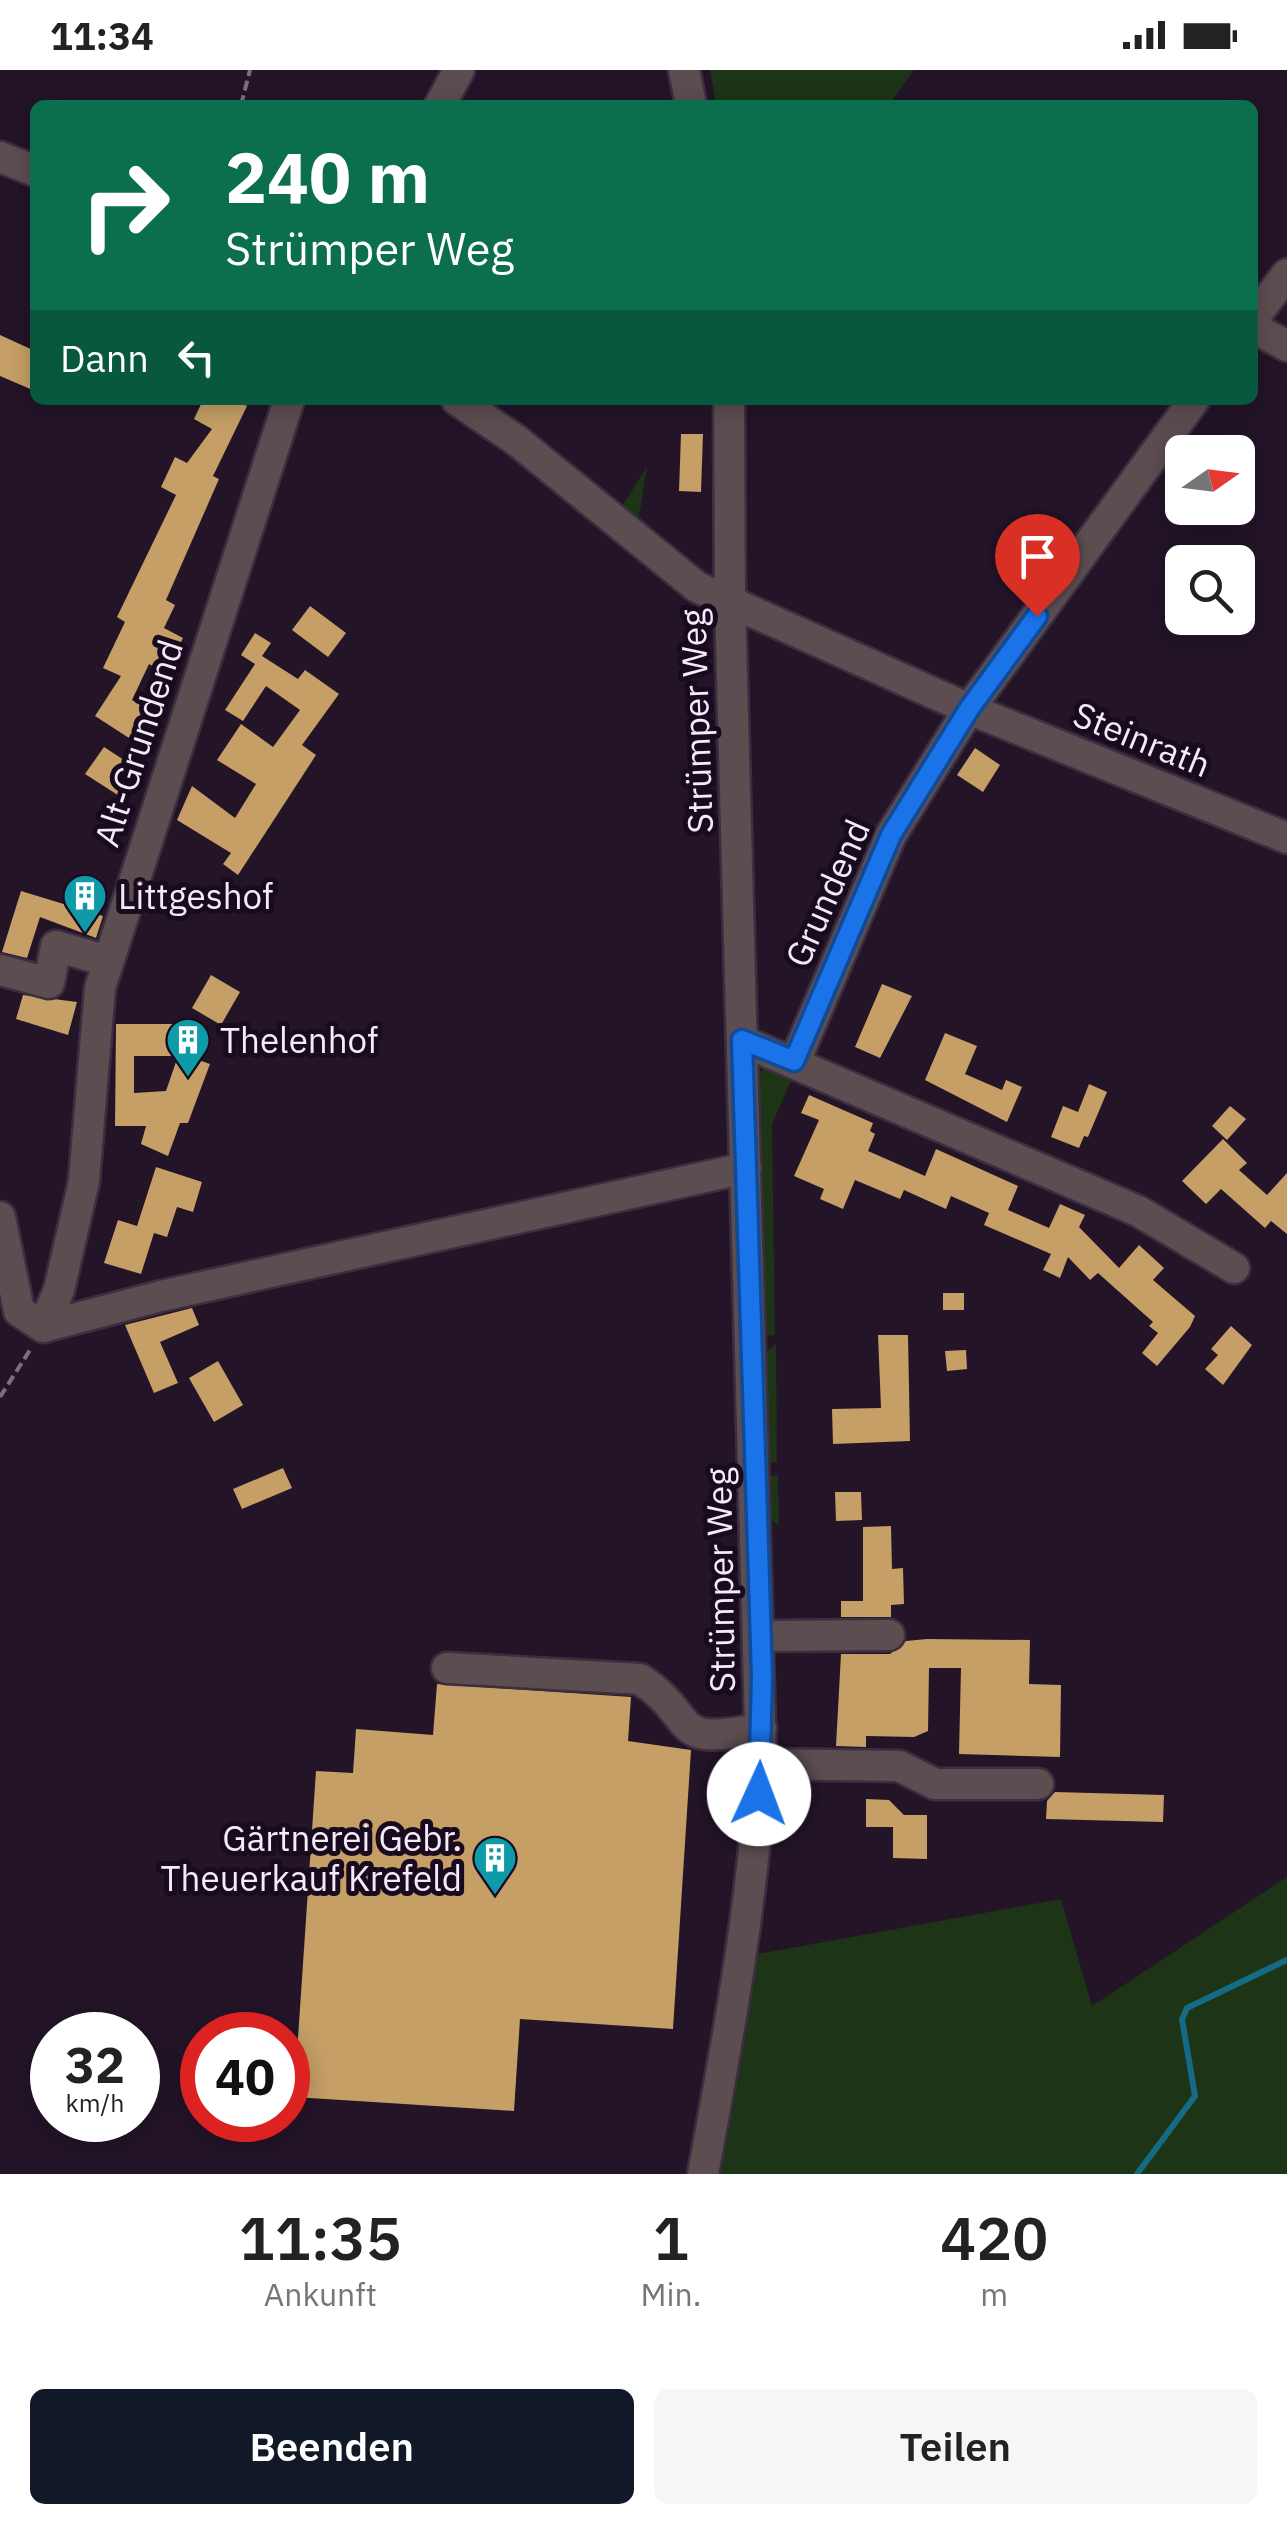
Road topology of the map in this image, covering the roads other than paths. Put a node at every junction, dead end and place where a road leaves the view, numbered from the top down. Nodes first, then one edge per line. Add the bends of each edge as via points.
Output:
1 (460, 70) edge
2 (684, 70) edge
3 (443, 100) edge
4 (690, 100) edge
5 (0, 157) edge
6 (30, 169) edge
7 (1287, 274) edge
8 (1258, 315) edge
9 (1258, 327) edge
10 (1287, 346) edge
11 (287, 405) edge
12 (464, 405) edge
13 (729, 405) edge
14 (1190, 405) edge
15 (730, 603) junction
16 (969, 709) junction
17 (1287, 838) edge
18 (107, 961) junction
19 (0, 970) edge
20 (742, 1040) junction
21 (794, 1061) junction
22 (746, 1168) junction
23 (0, 1218) edge
24 (1234, 1268) dead end
25 (44, 1327) junction
26 (889, 1634) dead end
27 (760, 1636) junction
28 (446, 1668) dead end
29 (761, 1728) junction
30 (760, 1764) junction
31 (1038, 1784) dead end
32 (702, 2174) edge

1 - 3 street
2 - 4 street
5 - 6 street
7 - 8 street
9 - 10 street
11 - 18 street, Alt-Grundend
12 - 15 street via 697,587
13 - 15 street, Strümper Weg
14 - 16 street, Grundend
15 - 16 street
15 - 20 street, Strümper Weg
16 - 17 street, Steinrath
16 - 21 street, Grundend via 891,835
18 - 19 street via 56,946 49,983
18 - 25 street, Alt-Grundend via 96,1010 84,1181
20 - 21 street
20 - 22 street, Strümper Weg
21 - 24 street via 1138,1211
22 - 25 street
22 - 27 street, Strümper Weg
23 - 25 street via 19,1310
26 - 27 street
27 - 29 street, Strümper Weg
28 - 29 street via 640,1679 680,1722 706,1737
29 - 30 street, Strümper Weg
30 - 31 street via 899,1766 935,1784
30 - 32 street, Strümper Weg via 738,1986

